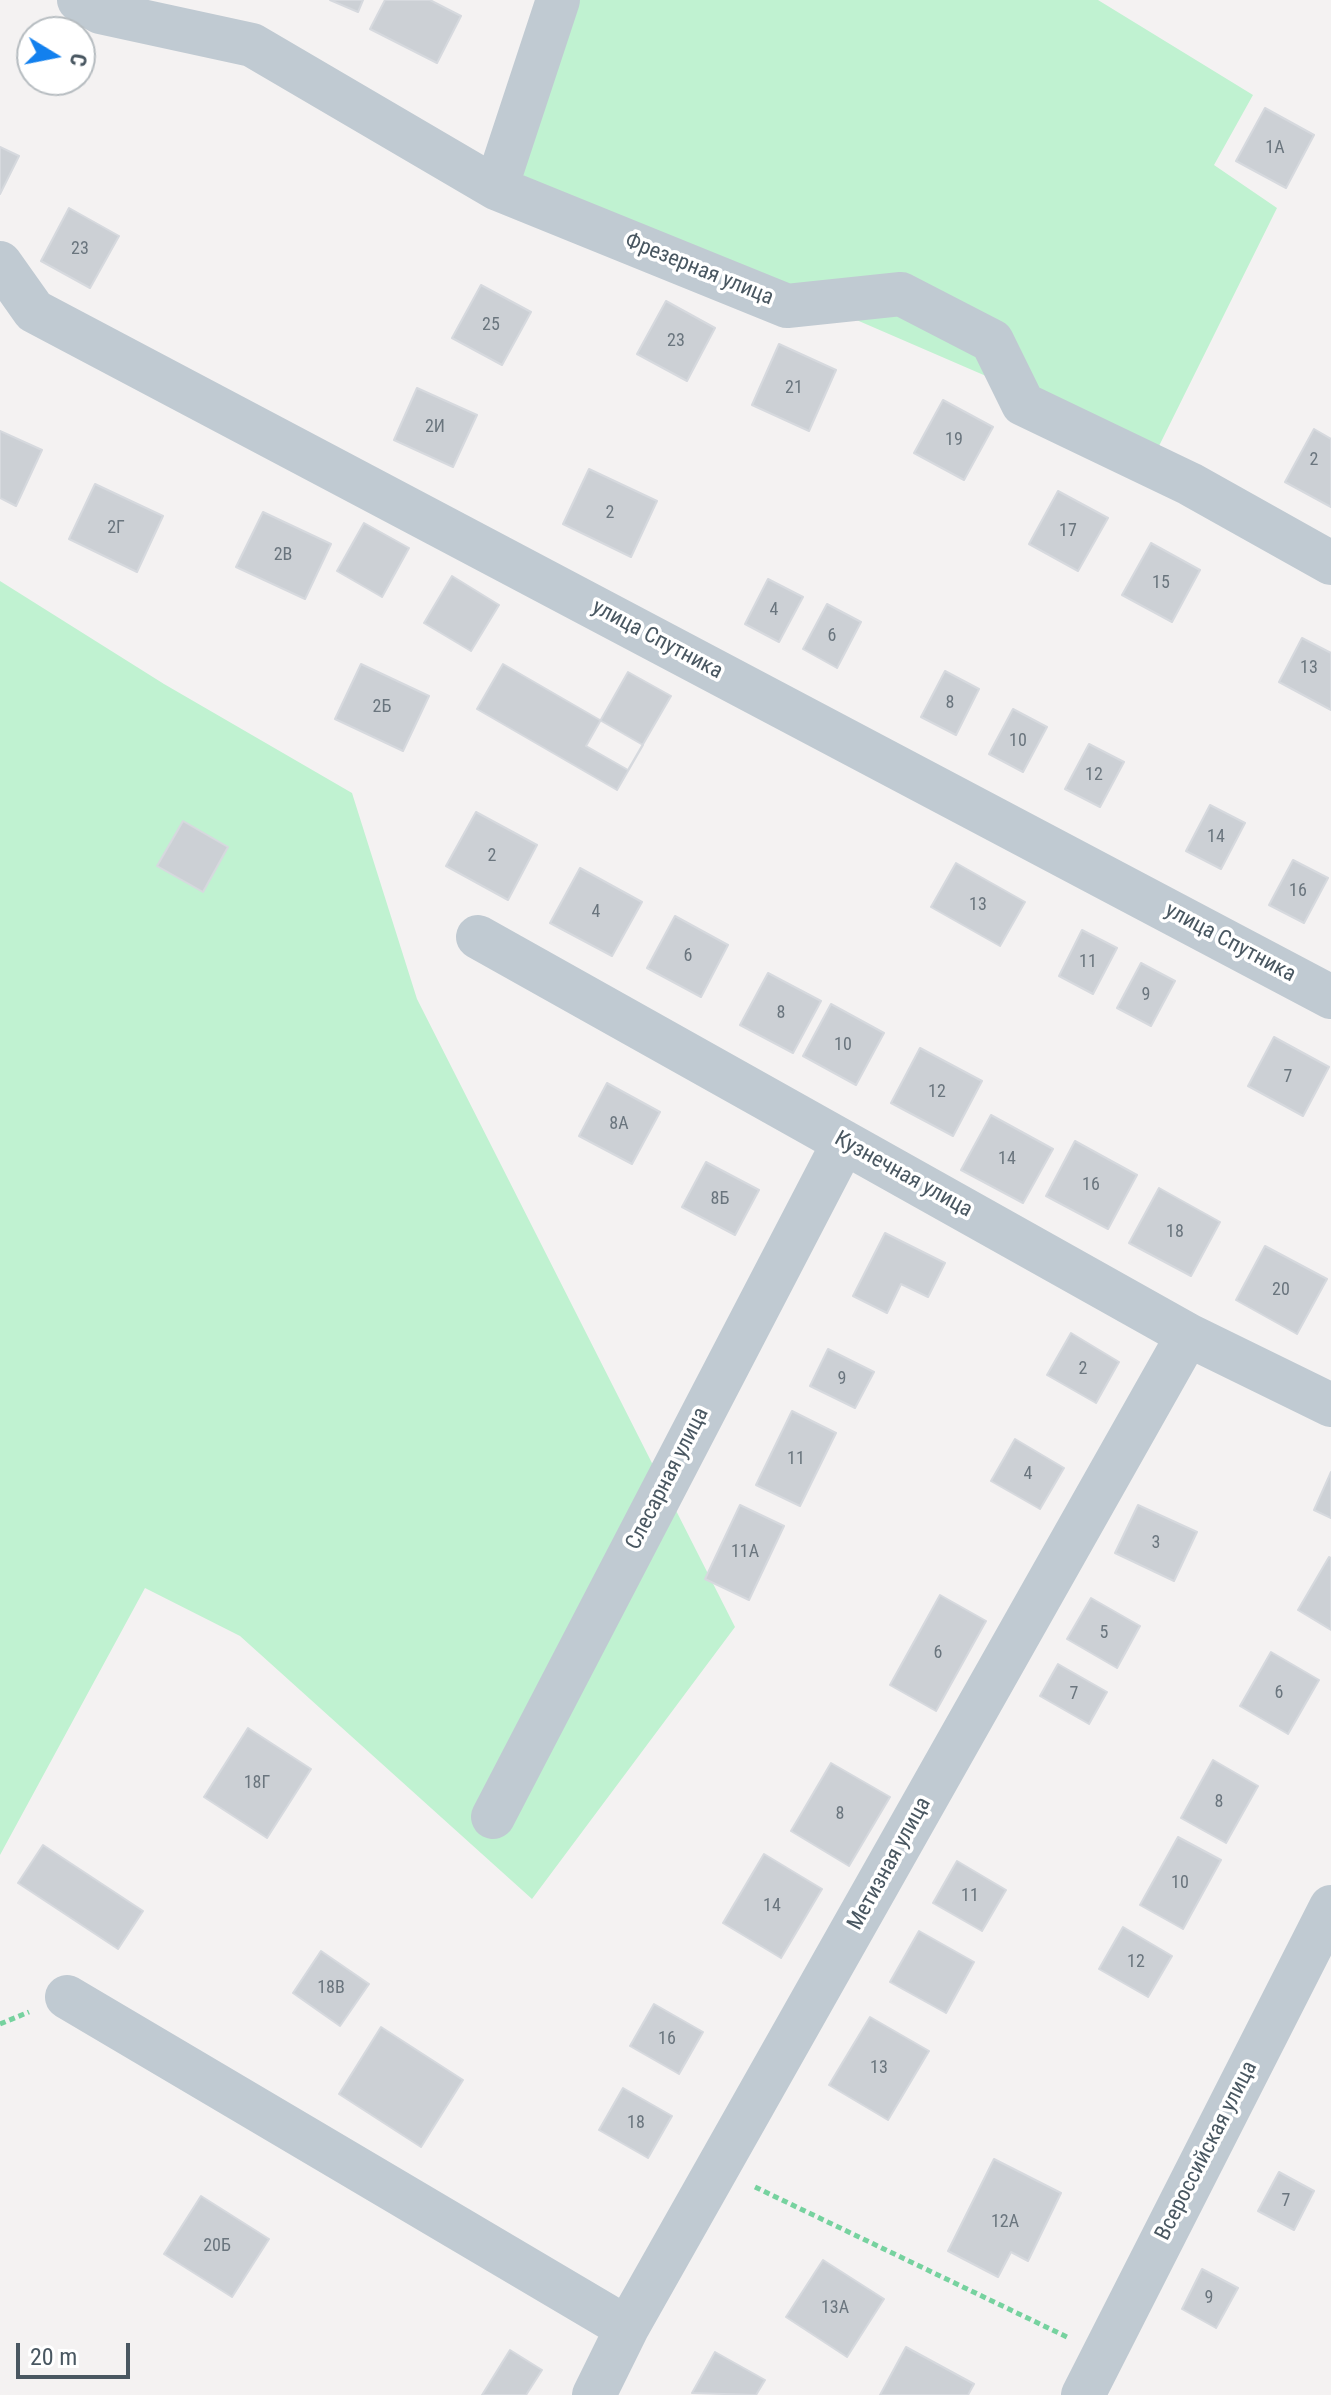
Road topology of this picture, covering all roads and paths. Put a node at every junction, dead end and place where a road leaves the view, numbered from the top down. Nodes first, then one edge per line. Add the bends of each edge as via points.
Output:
1 (79, 0) edge
2 (558, 0) edge
3 (496, 188) junction
4 (0, 263) edge
5 (1331, 563) edge
6 (478, 937) dead end
7 (1331, 997) edge
8 (844, 1142) junction
9 (1188, 1335) junction
10 (1331, 1405) edge
11 (493, 1817) dead end
12 (1331, 1907) edge
13 (67, 1997) dead end
14 (718, 2169) junction
15 (627, 2328) junction
16 (1104, 2354) junction
17 (594, 2395) edge
18 (1083, 2395) edge

1 - 3 street, Фрезерная улица via 100,12 252,45
2 - 3 street
3 - 5 street, Фрезерная улица via 787,306 901,294 992,341 1023,404 1190,484
4 - 7 street, улица Спутника via 34,311
6 - 8 street, Кузнечная улица
8 - 9 street, Кузнечная улица
8 - 11 street, Слесарная улица
9 - 10 street, Кузнечная улица
9 - 14 street, Метизная улица
12 - 16 street, Всероссийская улица
13 - 15 street
14 - 15 street, Метизная улица
14 - 16 path
15 - 17 street, Метизная улица
16 - 18 street, Всероссийская улица

